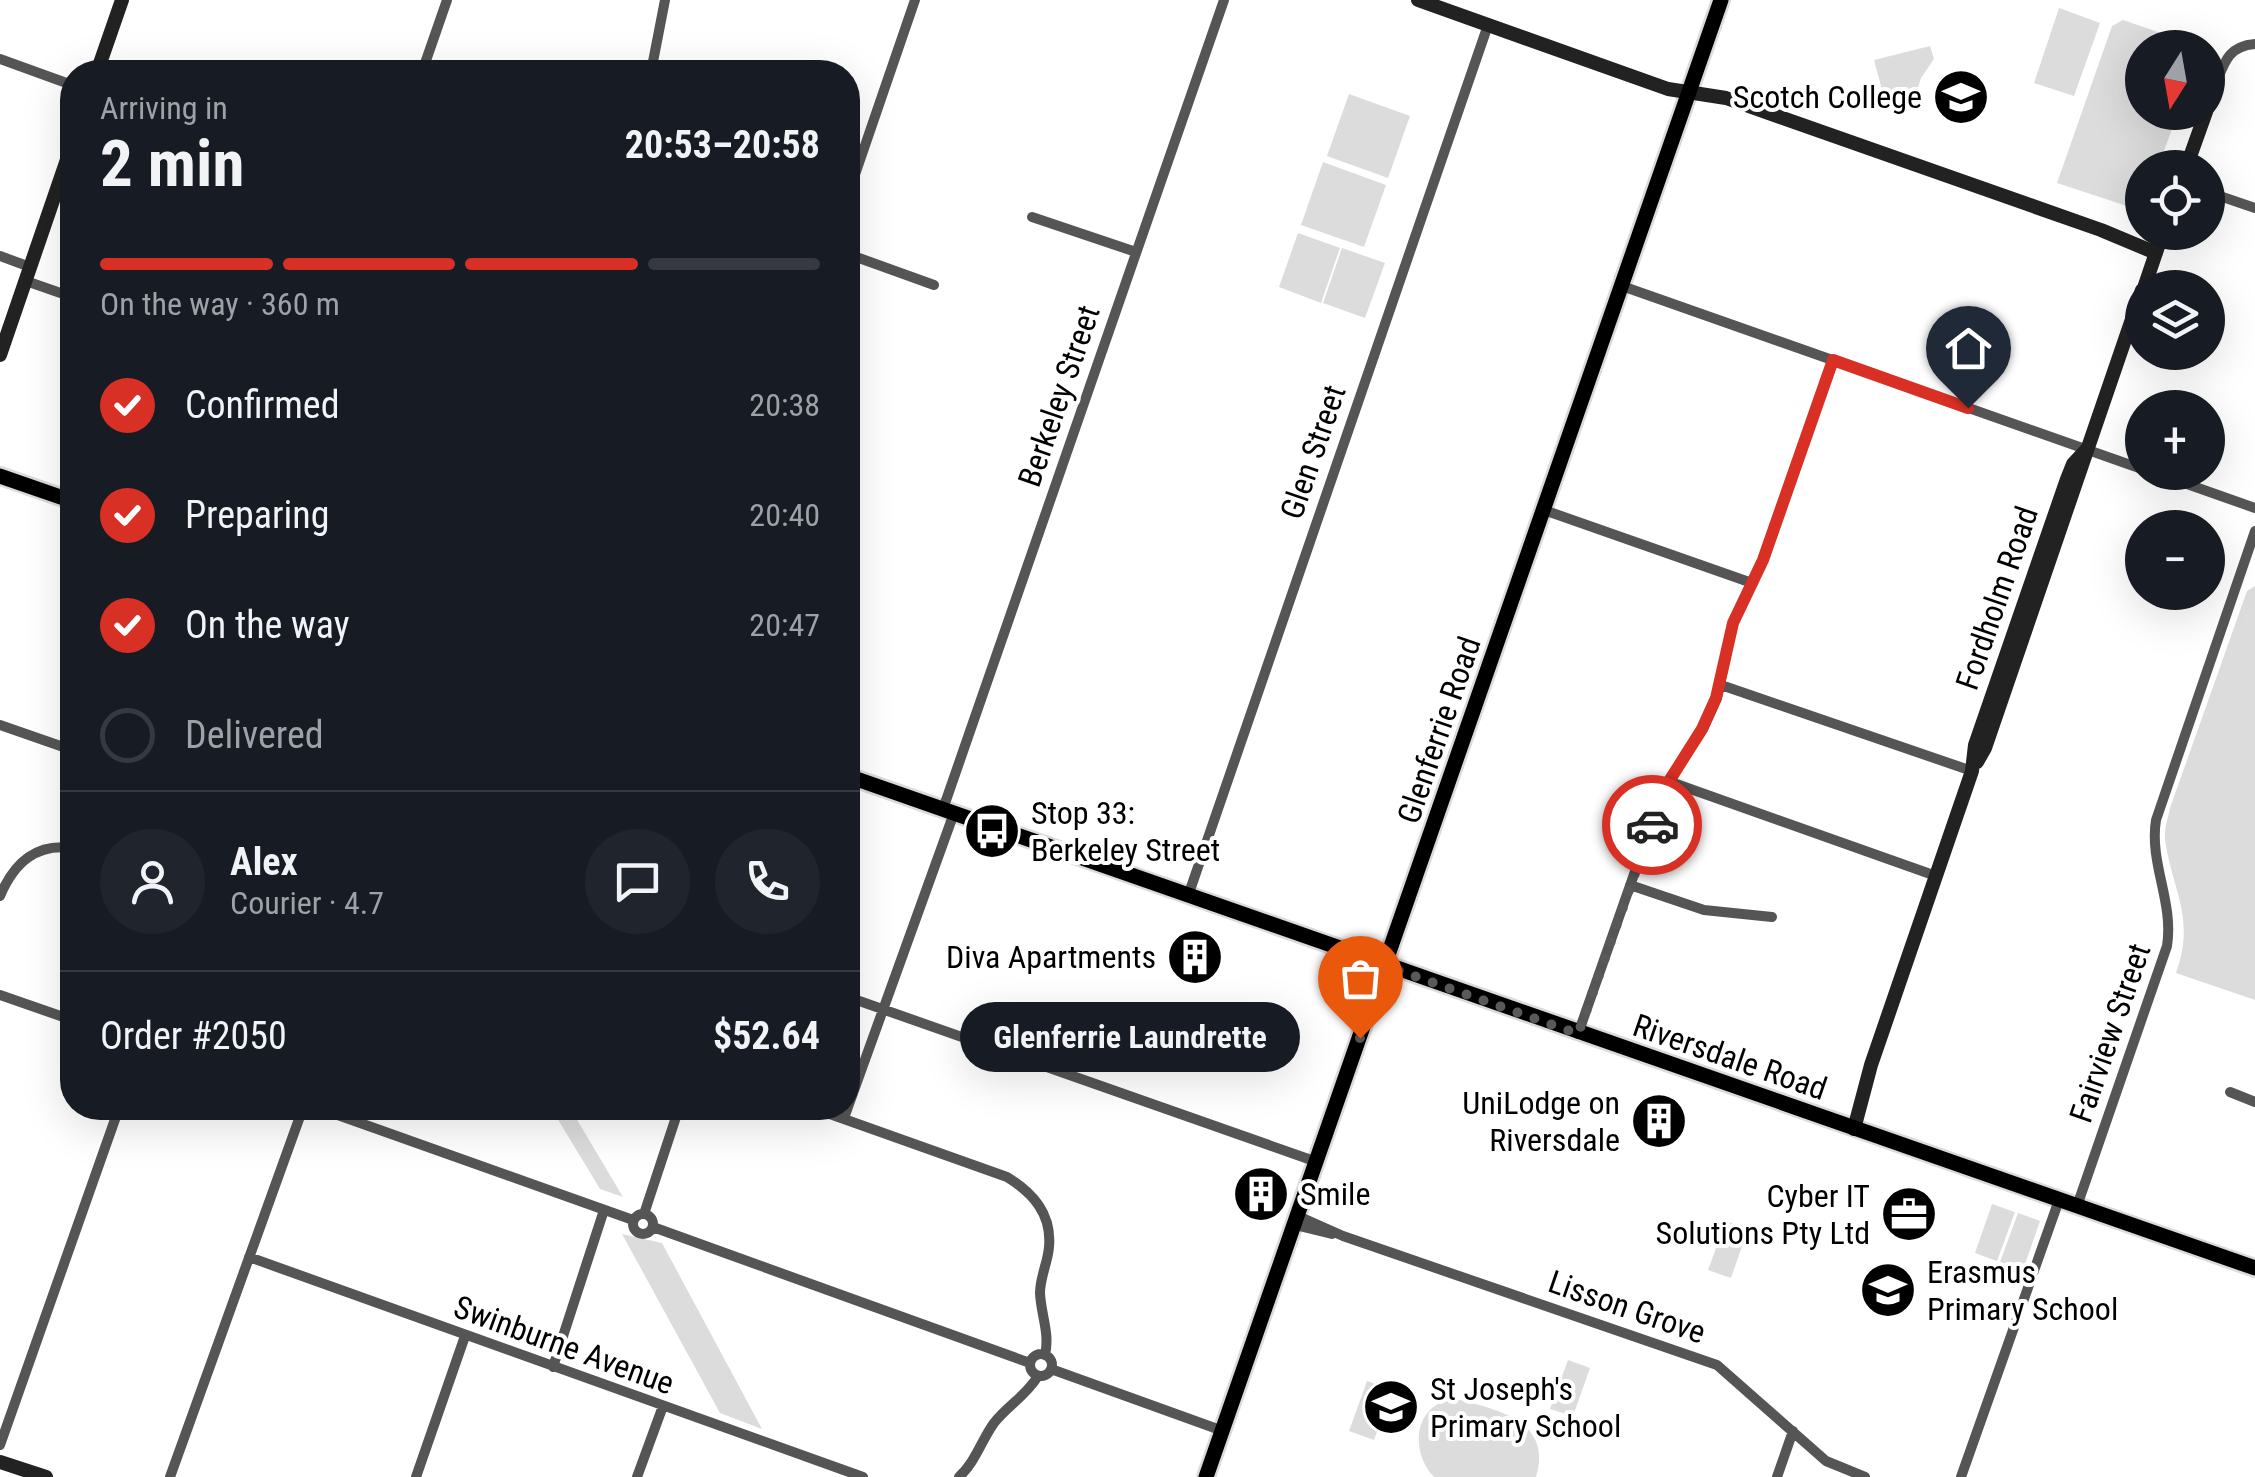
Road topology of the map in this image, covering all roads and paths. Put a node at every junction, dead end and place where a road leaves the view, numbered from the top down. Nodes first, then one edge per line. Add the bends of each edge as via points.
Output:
1 (122, 0) edge
2 (448, 0) edge
3 (665, 0) edge
4 (915, 0) edge
5 (1224, 0) edge
6 (1418, 0) edge
7 (1721, 0) edge
8 (1488, 26) junction
9 (2255, 44) edge
10 (0, 59) edge
11 (102, 60) edge
12 (426, 60) edge
13 (652, 60) edge
14 (2225, 60) edge
15 (60, 81) edge
16 (1689, 92) junction
17 (860, 160) edge
18 (60, 180) edge
19 (2225, 198) edge
20 (2255, 208) edge
21 (1032, 216) dead end
22 (2125, 233) edge
23 (1136, 252) junction
24 (0, 256) edge
25 (860, 258) edge
26 (28, 274) junction
27 (934, 284) dead end
28 (1622, 286) junction
29 (60, 291) edge
30 (2125, 341) edge
31 (0, 356) edge
32 (1833, 360) junction
33 (2087, 450) junction
34 (2125, 463) edge
35 (0, 476) edge
36 (2204, 490) edge
37 (60, 498) edge
38 (2255, 508) edge
39 (1544, 510) junction
40 (2255, 531) edge
41 (1752, 583) junction
42 (1721, 685) junction
43 (0, 725) edge
44 (60, 746) edge
45 (1972, 772) junction
46 (860, 780) edge
47 (1668, 781) junction
48 (948, 812) junction
49 (60, 847) edge
50 (1936, 876) junction
51 (1630, 885) junction
52 (0, 896) edge
53 (1188, 896) junction
54 (1772, 917) dead end
55 (1386, 966) junction
56 (0, 995) edge
57 (860, 1002) edge
58 (883, 1010) junction
59 (60, 1016) edge
60 (1578, 1034) junction
61 (860, 1074) edge
62 (2230, 1092) dead end
63 (2255, 1102) edge
64 (114, 1120) edge
65 (299, 1120) edge
66 (352, 1120) edge
67 (674, 1120) edge
68 (849, 1120) edge
69 (1848, 1127) junction
70 (1317, 1162) junction
71 (2059, 1200) junction
72 (2077, 1206) junction
73 (604, 1210) junction
74 (638, 1217) junction
75 (1296, 1220) junction
76 (653, 1227) junction
77 (249, 1258) junction
78 (2255, 1268) edge
79 (465, 1336) junction
80 (1045, 1355) junction
81 (1030, 1363) junction
82 (553, 1367) junction
83 (1051, 1369) junction
84 (1038, 1376) junction
85 (662, 1406) junction
86 (1223, 1430) junction
87 (1793, 1431) junction
88 (0, 1445) edge
89 (0, 1462) edge
90 (46, 1477) edge
91 (170, 1477) edge
92 (416, 1477) edge
93 (638, 1477) edge
94 (863, 1477) edge
95 (960, 1477) edge
96 (1206, 1477) edge
97 (1777, 1477) edge
98 (1865, 1477) edge
99 (1960, 1477) edge

1 - 11 street
2 - 12 street
3 - 13 street
4 - 17 street
5 - 23 street, Berkeley Street
6 - 8 street
7 - 16 main road, Glenferrie Road
8 - 16 street
8 - 53 street, Glen Street
9 - 14 street
10 - 15 street
16 - 22 street via 1726,98 2101,230
16 - 28 main road, Glenferrie Road
18 - 26 street
19 - 20 street
21 - 23 street
23 - 48 street, Berkeley Street
24 - 26 street
25 - 27 street
26 - 29 street
26 - 31 street
28 - 32 street
28 - 39 main road, Glenferrie Road
30 - 33 street, Fordholm Road
32 - 33 street
32 - 41 street
33 - 34 street
33 - 45 street, Fordholm Road
35 - 37 main road
36 - 38 street
39 - 41 street
39 - 55 main road, Glenferrie Road
40 - 72 street, Fairview Street via 2156,820 2167,946
41 - 42 street via 1729,635
42 - 45 street
42 - 47 street
43 - 44 street
45 - 50 street, Fordholm Road
46 - 48 main road, Riversdale Road
47 - 50 street
47 - 51 street
48 - 53 main road, Riversdale Road
48 - 58 street, Berkeley Street
49 - 52 street via 31,854
50 - 69 street, Fordholm Road
51 - 54 street via 1704,910
51 - 60 street
53 - 55 main road, Riversdale Road
55 - 60 main road, Riversdale Road
55 - 70 main road, Glenferrie Road
56 - 59 street
57 - 58 street
58 - 61 street, Berkeley Street
58 - 70 street
60 - 69 main road, Riversdale Road
62 - 63 street
64 - 88 street
65 - 77 street
66 - 73 street
67 - 74 street
68 - 80 street via 1007,1178 1034,1197 1048,1224 1040,1289
69 - 71 main road, Riversdale Road
70 - 75 main road, Glenferrie Road
71 - 72 main road, Riversdale Road
71 - 99 street
72 - 78 main road, Riversdale Road
73 - 74 street
73 - 82 street
74 - 76 street via 652,1220
74 - 76 street via 632,1227 639,1234
75 - 86 main road, Glenferrie Road
75 - 87 street, Lisson Grove via 1717,1365
76 - 81 street
77 - 79 street, Swinburne Avenue
77 - 91 street
79 - 82 street, Swinburne Avenue
79 - 92 street
80 - 81 street
80 - 83 street
81 - 84 street
82 - 85 street, Swinburne Avenue
83 - 84 street
83 - 86 street
84 - 95 street via 994,1423
85 - 93 street
85 - 94 street, Swinburne Avenue
86 - 96 main road, Glenferrie Road
87 - 97 street
87 - 98 street, Lisson Grove via 1830,1464
89 - 90 street

